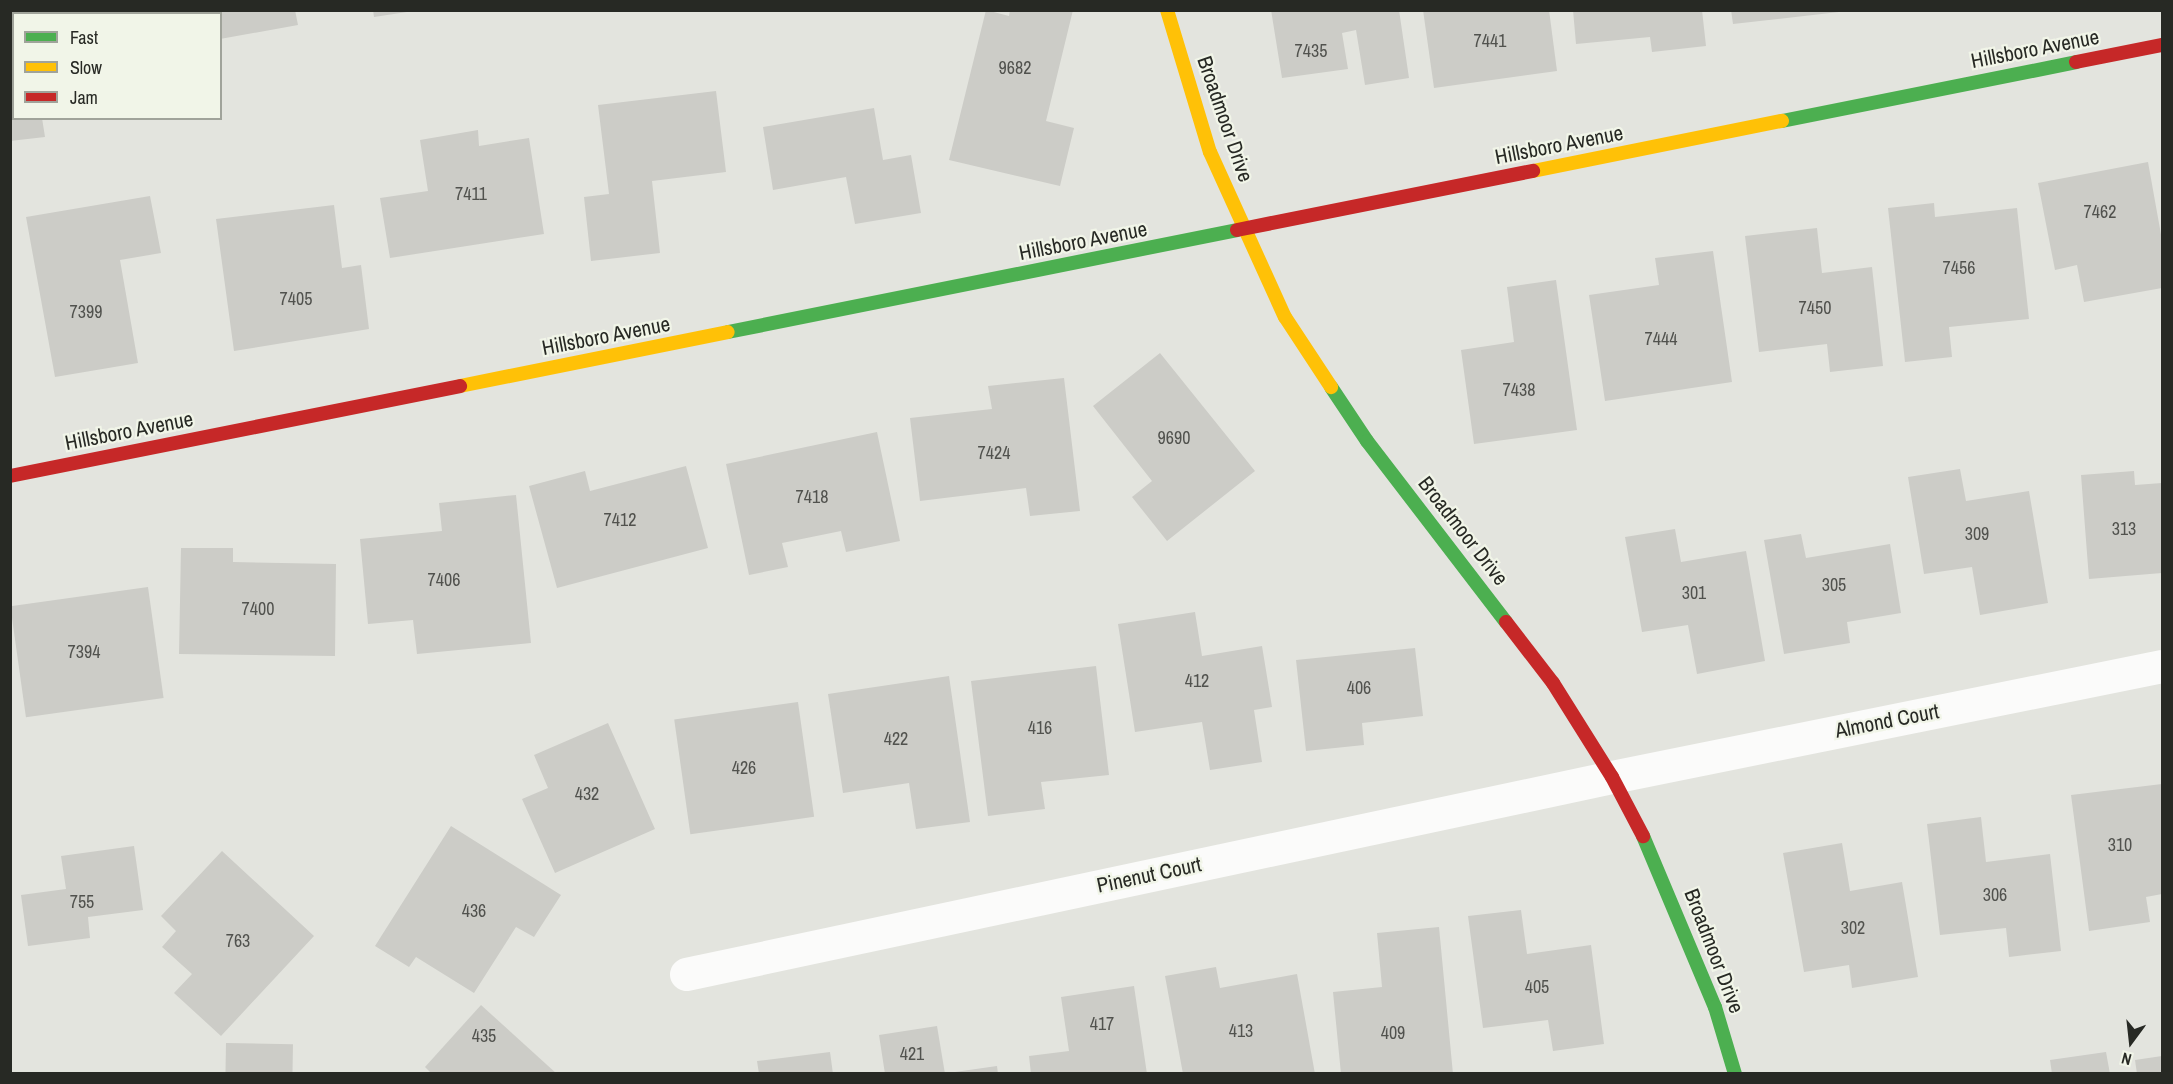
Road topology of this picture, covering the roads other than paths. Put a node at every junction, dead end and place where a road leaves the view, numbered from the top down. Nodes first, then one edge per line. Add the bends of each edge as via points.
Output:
1 (1167, 10) edge
2 (2163, 45) edge
3 (1245, 230) junction
4 (10, 476) edge
5 (2163, 666) edge
6 (1612, 777) junction
7 (686, 974) dead end
8 (1736, 1074) edge

1 - 3 street, Broadmoor Drive via 1210,152
2 - 3 street, Hillsboro Avenue
3 - 4 street, Hillsboro Avenue
3 - 6 street, Broadmoor Drive via 1285,317 1367,441 1553,683
5 - 6 street, Almond Court
6 - 7 street, Pinenut Court
6 - 8 street, Broadmoor Drive via 1659,867 1715,1007

